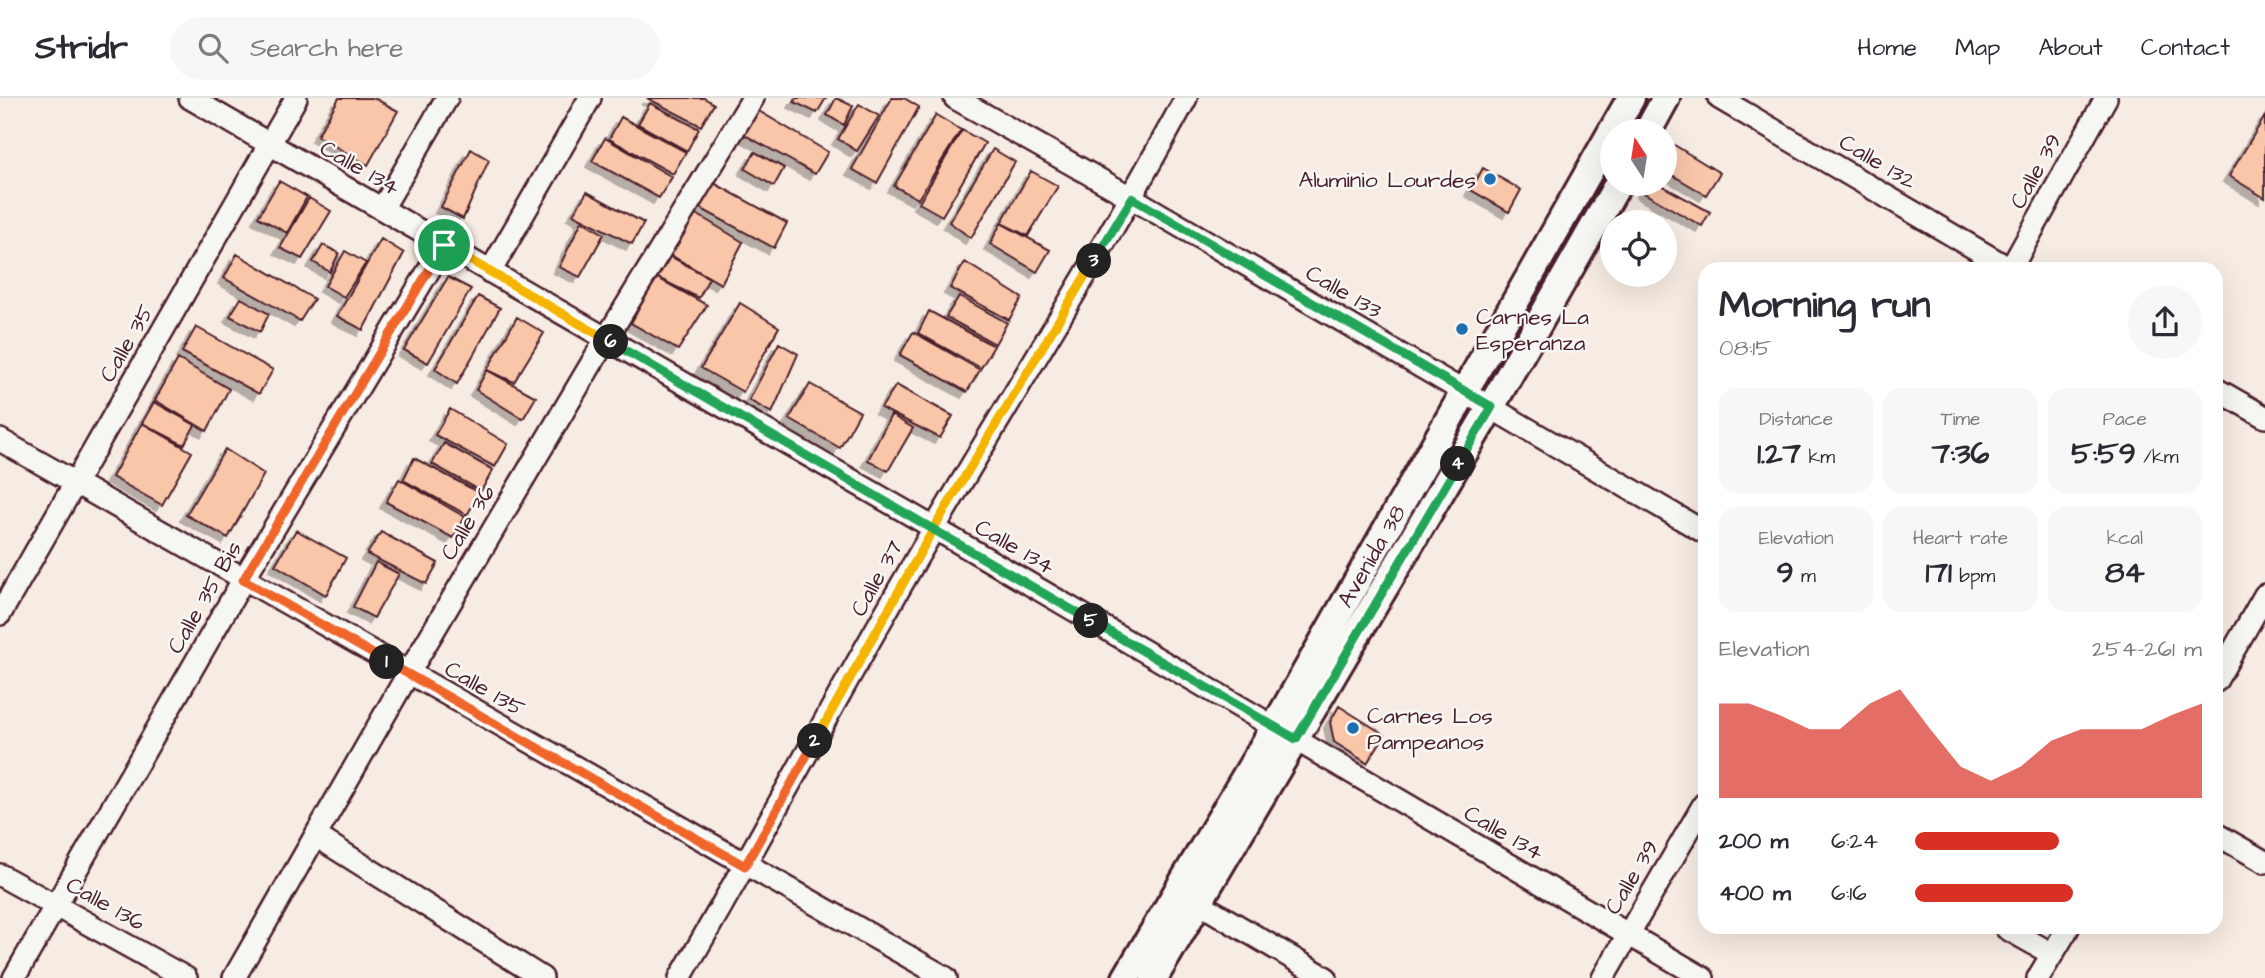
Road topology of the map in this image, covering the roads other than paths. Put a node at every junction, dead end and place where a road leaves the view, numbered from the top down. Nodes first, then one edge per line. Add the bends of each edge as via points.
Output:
1 (190, 98) edge
2 (296, 98) edge
3 (447, 98) edge
4 (590, 98) edge
5 (753, 98) edge
6 (955, 98) edge
7 (1186, 98) edge
8 (1631, 98) edge
9 (1666, 98) edge
10 (1719, 98) edge
11 (2106, 98) edge
12 (1619, 119) edge
13 (1654, 119) edge
14 (270, 145) junction
15 (1600, 152) edge
16 (1611, 196) edge
17 (1132, 198) junction
18 (382, 209) junction
19 (444, 245) junction
20 (1996, 262) edge
21 (2014, 262) edge
22 (490, 272) junction
23 (606, 339) junction
24 (1465, 391) junction
25 (2223, 393) edge
26 (1492, 407) junction
27 (2265, 417) edge
28 (0, 440) edge
29 (75, 484) junction
30 (934, 528) junction
31 (1698, 528) edge
32 (243, 580) junction
33 (2265, 595) edge
34 (0, 614) edge
35 (2223, 669) edge
36 (408, 674) junction
37 (1285, 734) junction
38 (1698, 814) edge
39 (316, 835) junction
40 (2223, 838) edge
41 (2265, 862) edge
42 (745, 866) junction
43 (0, 874) edge
44 (1199, 904) junction
45 (56, 905) junction
46 (1628, 934) junction
47 (2017, 934) edge
48 (2064, 934) edge
49 (2052, 954) junction
50 (14, 978) edge
51 (186, 978) edge
52 (234, 978) edge
53 (541, 978) edge
54 (680, 978) edge
55 (946, 978) edge
56 (1126, 978) edge
57 (1154, 978) edge
58 (1326, 978) edge
59 (1602, 978) edge
60 (1703, 978) edge
61 (2038, 978) edge

1 - 14 street, Calle 134
2 - 14 street, Calle 35
3 - 18 street
4 - 22 street
5 - 23 street, Calle 36
6 - 17 street, Calle 133
7 - 17 street, Calle 37
8 - 12 main road, Avenida 38
9 - 13 main road
10 - 20 street, Calle 132
11 - 21 street, Calle 39
14 - 18 street, Calle 134
14 - 29 street, Calle 35
15 - 24 main road, Avenida 38
16 - 26 main road, Avenida 38
17 - 24 street, Calle 133
17 - 30 street, Calle 37
18 - 19 street, Calle 134
19 - 22 street, Calle 134
19 - 32 street, Calle 35 Bis
22 - 23 street, Calle 134
23 - 30 street, Calle 134
23 - 36 street, Calle 36
24 - 26 street, Calle 133
24 - 37 main road, Avenida 38
25 - 27 street
26 - 31 street, Calle 133
26 - 37 main road, Avenida 38
28 - 29 street, Calle 135
29 - 32 street, Calle 135
29 - 34 street, Calle 35
30 - 37 street, Calle 134
30 - 42 street, Calle 37
32 - 36 street, Calle 135
32 - 45 street, Calle 35 Bis
33 - 35 street
36 - 39 street, Calle 36
36 - 42 street, Calle 135
37 - 44 main road, Avenida 38
37 - 46 street, Calle 134
37 - 56 main road, Avenida 38
38 - 46 street, Calle 39
39 - 52 street, Calle 36
39 - 53 street
40 - 41 street
42 - 54 street, Calle 37
42 - 55 street, Calle 135
43 - 45 street, Calle 136
44 - 57 main road, Avenida 38
44 - 58 street
45 - 50 street, Calle 35 Bis
45 - 51 street, Calle 136
46 - 59 street, Calle 39
46 - 60 street, Calle 134
47 - 49 street
48 - 49 street
49 - 61 street

